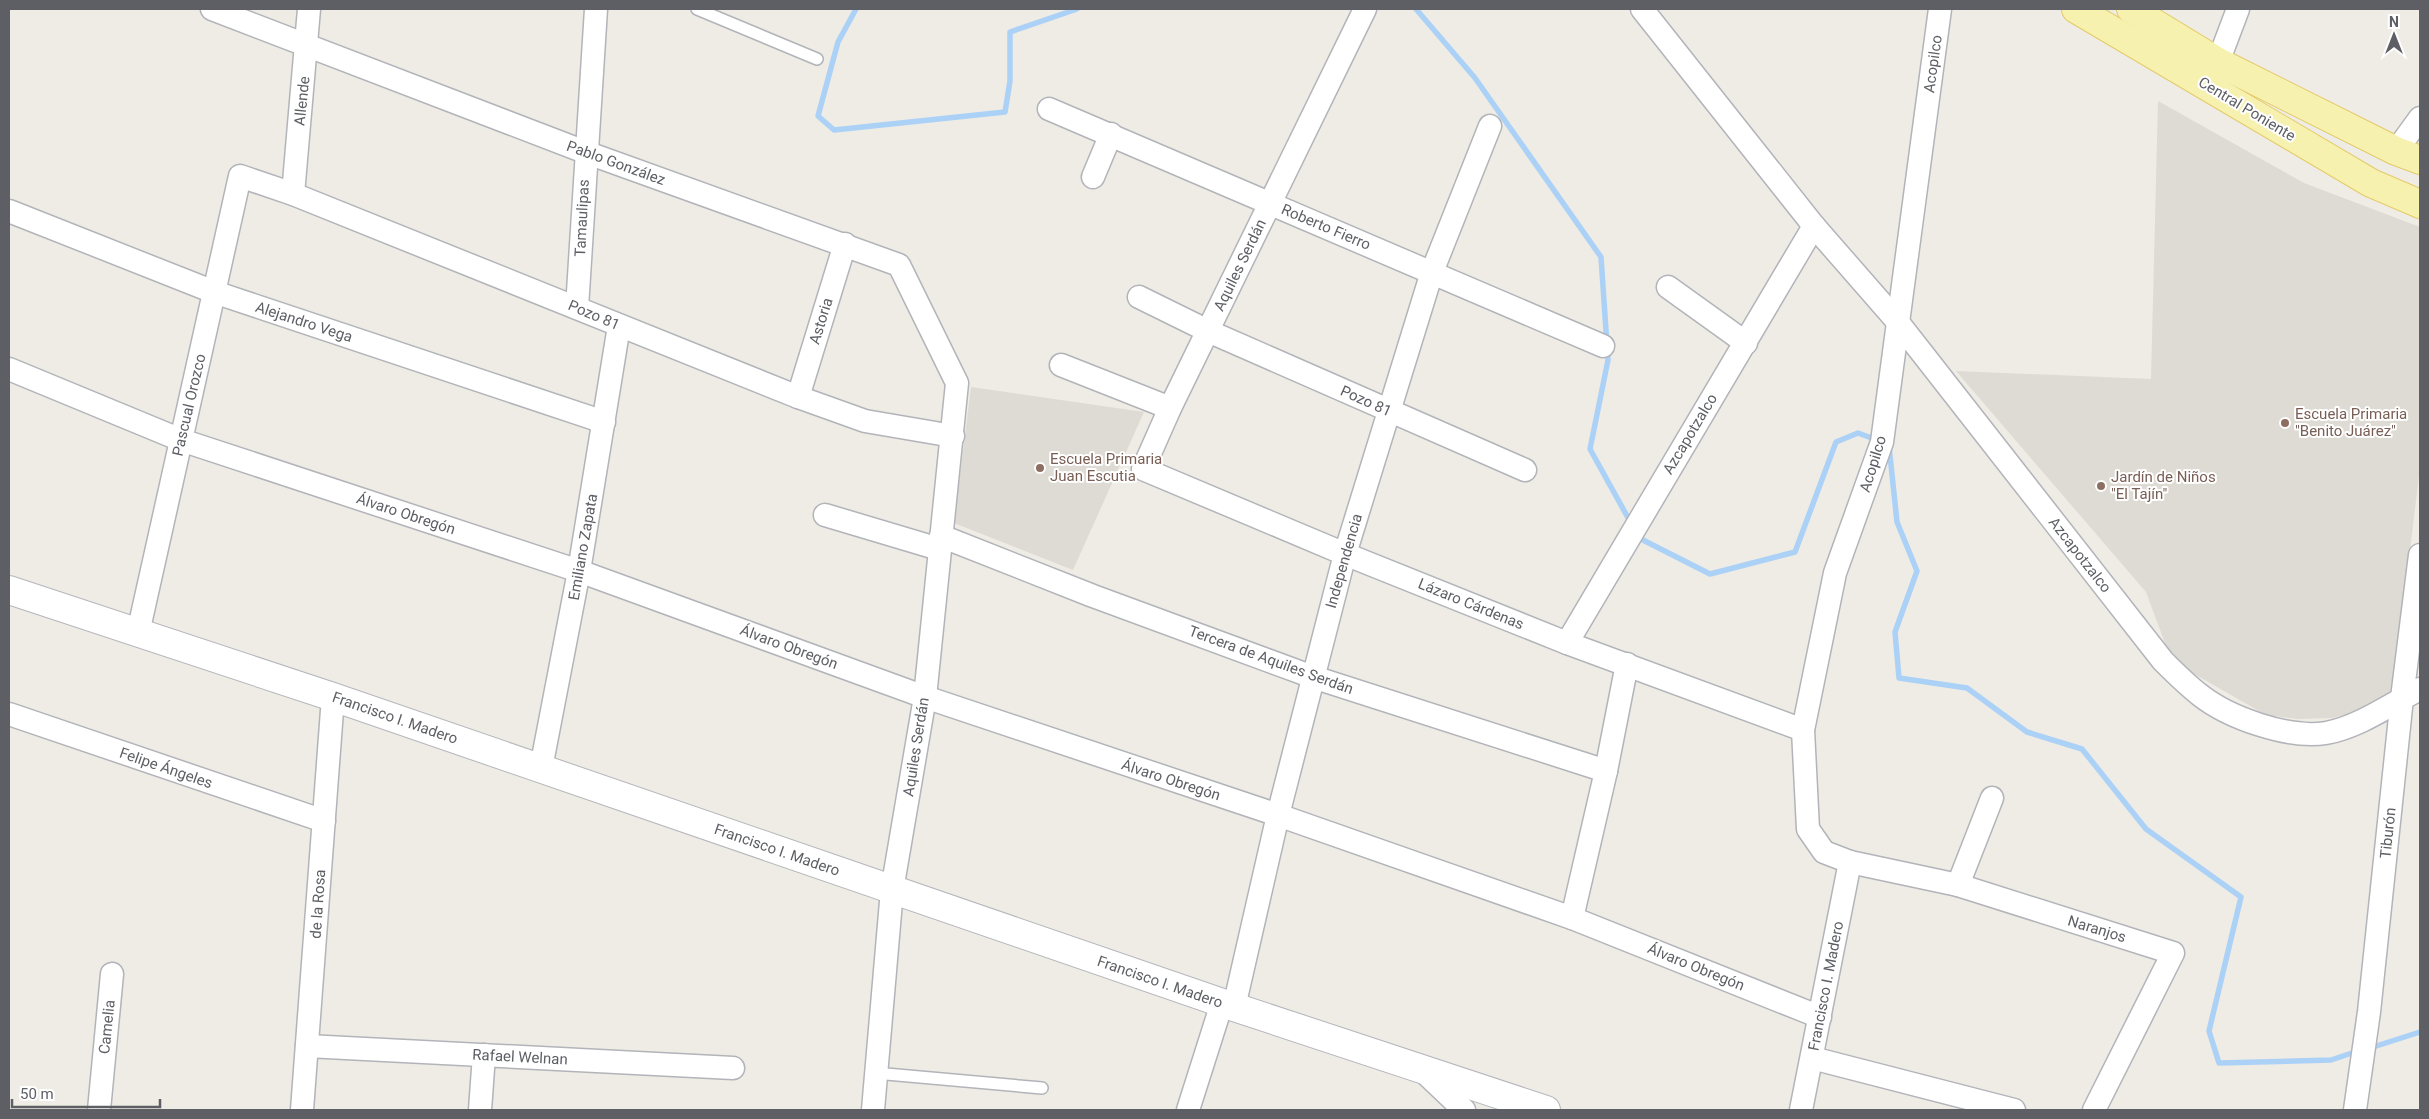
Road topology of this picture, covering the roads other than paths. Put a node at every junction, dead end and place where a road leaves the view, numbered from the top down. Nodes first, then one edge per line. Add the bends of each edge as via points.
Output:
1 (212, 9) edge
2 (309, 9) edge
3 (697, 9) edge
4 (1365, 9) edge
5 (1642, 9) edge
6 (1940, 9) edge
7 (2076, 9) edge
8 (2131, 9) edge
9 (2238, 9) edge
10 (599, 12) edge
11 (308, 44) junction
12 (817, 59) dead end
13 (2218, 62) junction
14 (1049, 109) dead end
15 (2420, 118) edge
16 (1490, 126) dead end
17 (1111, 134) junction
18 (585, 152) junction
19 (2408, 155) edge
20 (240, 176) joint
21 (1093, 177) dead end
22 (293, 194) junction
23 (1269, 203) junction
24 (2420, 204) edge
25 (9, 212) edge
26 (1814, 226) junction
27 (845, 244) junction
28 (1432, 272) junction
29 (1668, 287) dead end
30 (214, 292) junction
31 (1139, 298) dead end
32 (577, 308) junction
33 (1897, 321) junction
34 (619, 326) junction
35 (1208, 331) junction
36 (1746, 343) junction
37 (1603, 346) dead end
38 (1061, 365) dead end
39 (9, 369) edge
40 (957, 383) joint
41 (798, 397) junction
42 (1170, 408) junction
43 (1389, 411) junction
44 (604, 422) junction
45 (953, 436) junction
46 (181, 440) junction
47 (1143, 469) joint
48 (1525, 470) dead end
49 (825, 515) dead end
50 (940, 543) junction
51 (1345, 554) junction
52 (2420, 555) edge
53 (579, 571) junction
54 (9, 595) edge
55 (138, 633) junction
56 (1567, 643) junction
57 (1627, 664) junction
58 (1313, 677) junction
59 (2411, 694) edge
60 (333, 697) junction
61 (925, 697) junction
62 (9, 714) edge
63 (1803, 730) junction
64 (541, 768) junction
65 (1606, 771) junction
66 (1992, 798) dead end
67 (1278, 815) junction
68 (324, 821) junction
69 (1850, 862) junction
70 (1958, 885) junction
71 (892, 890) junction
72 (1572, 918) junction
73 (112, 974) dead end
74 (1228, 1005) junction
75 (1820, 1017) junction
76 (306, 1046) junction
77 (484, 1055) junction
78 (1812, 1058) junction
79 (733, 1068) dead end
80 (1423, 1071) junction
81 (875, 1073) junction
82 (1042, 1088) dead end
83 (2357, 1103) edge
84 (98, 1110) edge
85 (302, 1110) edge
86 (480, 1110) edge
87 (873, 1110) edge
88 (1188, 1110) edge
89 (1464, 1110) edge
90 (1546, 1110) edge
91 (1801, 1110) edge
92 (2014, 1110) edge
93 (2094, 1110) edge

1 - 11 street, Pablo González
2 - 11 street, Allende
3 - 12 lane
4 - 23 street, Aquiles Serdán
5 - 26 street, Azcapotzalco
6 - 33 street, Acopilco
7 - 24 main road, Central Poniente via 2371,183
8 - 13 main road, Central Poniente
9 - 13 street
10 - 18 street, Tamaulipas
11 - 18 street, Pablo González
11 - 22 street, Allende
13 - 19 main road, Central Poniente
14 - 17 street, Roberto Fierro
15 - 19 street
16 - 28 street, Independencia
17 - 21 street
17 - 23 street, Roberto Fierro
18 - 27 street, Pablo González
18 - 32 street, Tamaulipas
20 - 22 street, Pozo 81
20 - 30 street, Pascual Orozco
22 - 32 street, Pozo 81
23 - 28 street, Roberto Fierro
23 - 35 street, Aquiles Serdán
25 - 30 street, Alejandro Vega
26 - 33 street, Azcapotzalco
26 - 36 street, Azcapotzalco
27 - 40 street, Pablo González via 898,265
27 - 41 street, Astoria
28 - 37 street, Roberto Fierro
28 - 43 street, Independencia
29 - 36 street
30 - 44 street, Alejandro Vega
30 - 46 street, Pascual Orozco
31 - 35 street, Pozo 81
32 - 34 street, Pozo 81
33 - 59 street, Azcapotzalco via 2163,661 2201,696 2243,719 2270,729 2326,733 2351,726
33 - 63 street, Acopilco via 1882,442 1836,573
34 - 41 street, Pozo 81
34 - 44 street, Emiliano Zapata
35 - 42 street, Aquiles Serdán
35 - 43 street, Pozo 81
36 - 56 street, Azcapotzalco via 1620,549
38 - 42 street
39 - 46 street, Álvaro Obregón
40 - 45 street, Aquiles Serdán
41 - 45 street, Pozo 81 via 865,421
42 - 47 street, Aquiles Serdán
43 - 48 street, Pozo 81
43 - 51 street, Independencia
44 - 53 street, Emiliano Zapata
45 - 50 street, Aquiles Serdán
46 - 53 street, Álvaro Obregón
46 - 55 street, Pascual Orozco
47 - 51 street, Lázaro Cárdenas
49 - 50 street, Tercera de Aquiles Serdán
50 - 58 street, Tercera de Aquiles Serdán
50 - 61 street, Aquiles Serdán
51 - 56 street, Lázaro Cárdenas
51 - 58 street, Independencia
52 - 59 street, Tiburón
53 - 61 street, Álvaro Obregón
53 - 64 street, Emiliano Zapata
54 - 55 street, Francisco I. Madero
55 - 60 street, Francisco I. Madero
56 - 57 street, Lázaro Cárdenas
57 - 63 street, Lázaro Cárdenas
57 - 65 street
58 - 65 street, Tercera de Aquiles Serdán
58 - 67 street, Independencia
59 - 83 street, Tiburón
60 - 64 street, Francisco I. Madero
60 - 68 street, de la Rosa
61 - 67 street, Álvaro Obregón
61 - 71 street, Aquiles Serdán
62 - 68 street, Felipe Ángeles
63 - 69 street, Acopilco via 1808,829 1824,852
64 - 71 street, Francisco I. Madero
65 - 72 street
66 - 70 street
67 - 72 street, Álvaro Obregón
67 - 74 street, Independencia
68 - 76 street, de la Rosa
69 - 70 street, Naranjos
69 - 75 street, Francisco I. Madero
70 - 93 street, Naranjos via 2173,953
71 - 74 street, Francisco I. Madero
71 - 81 street, Aquiles Serdán
72 - 75 street, Álvaro Obregón
73 - 84 street, Camelia
74 - 80 street, Francisco I. Madero
74 - 88 street, Independencia
75 - 78 street, Francisco I. Madero
76 - 77 street, Rafael Welnan
76 - 85 street, de la Rosa
77 - 79 street, Rafael Welnan
77 - 86 street
78 - 91 street, Francisco I. Madero
78 - 92 street
80 - 89 street
80 - 90 street, Francisco I. Madero
81 - 82 lane
81 - 87 street, Aquiles Serdán

